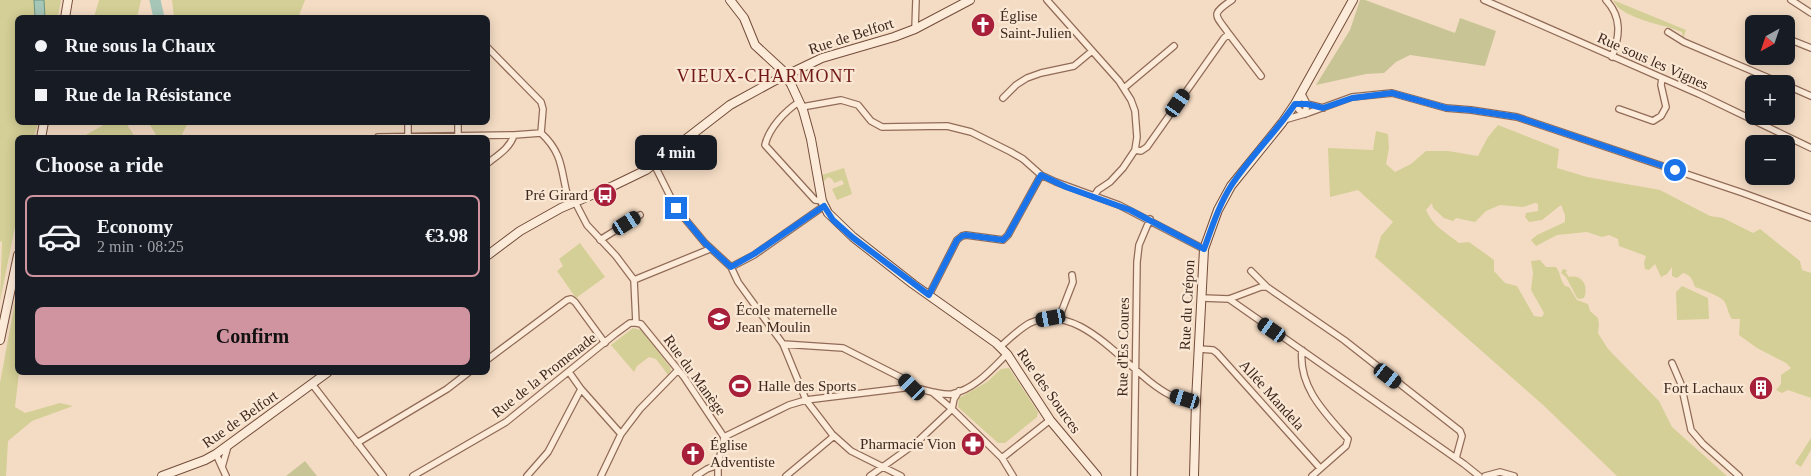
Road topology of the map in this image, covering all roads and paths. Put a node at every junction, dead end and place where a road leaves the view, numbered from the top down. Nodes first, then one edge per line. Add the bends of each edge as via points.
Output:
1 (68, 0) edge
2 (730, 0) edge
3 (916, 0) edge
4 (970, 0) edge
5 (1047, 0) edge
6 (1232, 0) edge
7 (1353, 0) edge
8 (1484, 0) edge
9 (1606, 0) edge
10 (1791, 0) edge
11 (1811, 13) edge
12 (66, 15) edge
13 (915, 28) junction
14 (1668, 32) dead end
15 (1229, 34) junction
16 (1795, 42) edge
17 (1174, 46) dead end
18 (1811, 48) edge
19 (490, 50) edge
20 (1092, 52) junction
21 (1612, 57) junction
22 (786, 75) junction
23 (1762, 75) edge
24 (1261, 76) dead end
25 (1662, 78) junction
26 (1124, 88) junction
27 (1795, 89) edge
28 (1301, 92) junction
29 (1811, 96) edge
30 (1003, 98) dead end
31 (800, 104) junction
32 (1295, 104) junction
33 (1307, 104) junction
34 (1323, 108) junction
35 (1619, 109) dead end
36 (1305, 114) junction
37 (1284, 120) junction
38 (541, 132) junction
39 (490, 135) edge
40 (514, 135) junction
41 (1811, 148) edge
42 (1135, 150) junction
43 (490, 160) edge
44 (654, 164) junction
45 (1041, 175) junction
46 (1094, 196) junction
47 (573, 203) junction
48 (823, 203) junction
49 (640, 215) dead end
50 (1811, 218) edge
51 (1150, 220) junction
52 (600, 240) junction
53 (710, 249) junction
54 (1204, 249) junction
55 (490, 254) edge
56 (731, 267) junction
57 (15, 269) edge
58 (1250, 272) dead end
59 (1072, 275) dead end
60 (634, 280) junction
61 (1267, 287) junction
62 (929, 295) junction
63 (1202, 298) junction
64 (1228, 299) junction
65 (1059, 318) junction
66 (636, 323) junction
67 (0, 340) edge
68 (605, 343) junction
69 (783, 344) junction
70 (1000, 347) junction
71 (1199, 349) junction
72 (1302, 350) junction
73 (1007, 354) junction
74 (490, 358) edge
75 (1672, 363) dead end
76 (678, 370) junction
77 (1135, 370) junction
78 (569, 372) junction
79 (324, 375) edge
80 (466, 375) edge
81 (312, 384) junction
82 (912, 387) junction
83 (581, 389) junction
84 (959, 391) junction
85 (932, 392) junction
86 (806, 400) junction
87 (1196, 400) junction
88 (952, 409) junction
89 (1050, 420) junction
90 (621, 434) junction
91 (834, 436) junction
92 (724, 437) junction
93 (356, 442) junction
94 (228, 446) junction
95 (216, 454) junction
96 (1002, 458) junction
97 (1456, 458) junction
98 (718, 465) junction
99 (222, 466) junction
100 (882, 466) junction
101 (1320, 468) junction
102 (162, 476) edge
103 (226, 476) edge
104 (383, 476) edge
105 (413, 476) edge
106 (527, 476) edge
107 (601, 476) edge
108 (696, 476) edge
109 (718, 476) edge
110 (786, 476) edge
111 (870, 476) edge
112 (901, 476) edge
113 (1013, 476) edge
114 (1097, 476) edge
115 (1134, 476) edge
116 (1194, 476) edge
117 (1312, 476) edge
118 (1479, 476) edge
119 (1485, 476) edge
120 (1514, 476) edge
121 (1738, 476) edge

1 - 12 street
2 - 22 street, Rue des Sources via 744,18 756,45
3 - 13 street
4 - 13 street, Rue de Belfort
5 - 20 street
6 - 15 street via 1216,12
7 - 28 street, Rue du Crépon
8 - 21 street, Rue sous les Vignes
9 - 21 street via 1618,17 1618,38
10 - 11 street
13 - 22 street, Rue de Belfort via 822,58
14 - 23 street
15 - 24 street
15 - 42 street via 1148,147
16 - 18 street
17 - 26 street
19 - 38 street via 541,102
20 - 26 street
20 - 30 street via 1074,66 1027,78
21 - 25 street, Rue sous les Vignes
22 - 31 street, Rue des Sources
22 - 44 street, Rue de Belfort via 730,105
25 - 35 street via 1666,107 1661,116 1653,121
25 - 41 street, Rue sous les Vignes
26 - 42 street via 1135,111
27 - 29 street
28 - 32 street, Rue du Crépon
28 - 33 street
31 - 45 street via 841,100 858,105 871,121 882,127 947,126 971,132 1011,152
31 - 48 street, Rue des Sources via 811,139
31 - 48 street via 782,116 765,145 814,200
32 - 33 street
32 - 36 street
32 - 37 street, Rue du Crépon
33 - 34 street
33 - 36 street
34 - 36 street
34 - 50 street via 1352,98 1392,93 1446,108 1517,117
36 - 37 street
37 - 54 street, Rue du Crépon via 1231,186
38 - 40 street
38 - 47 street via 557,153 565,189
39 - 40 street
40 - 43 street via 506,148
42 - 46 street via 1123,168
44 - 47 street, Rue de Belfort
44 - 53 street via 676,208
45 - 46 street
45 - 62 street via 1003,240 966,235 957,240
46 - 51 street
47 - 52 street
47 - 55 street, Rue de Belfort via 520,231
48 - 56 street
48 - 62 street, Rue des Sources via 833,220 852,237
49 - 52 street
51 - 54 street
51 - 77 street, Rue d'Es Coures via 1138,253
52 - 60 street
53 - 56 street
53 - 60 street
54 - 63 street, Rue du Crépon
56 - 69 street via 738,282
57 - 67 street
58 - 61 street
59 - 65 street via 1073,282
60 - 66 street
61 - 64 street
61 - 97 street via 1344,340 1460,431 1462,436
62 - 70 street, Rue des Sources
63 - 64 street
63 - 71 street, Rue du Crépon
64 - 72 street
65 - 70 street via 1031,323
65 - 77 street via 1085,329
66 - 68 street, Rue de la Promenade via 630,323
66 - 76 street, Rue du Manège via 641,324
68 - 74 street via 571,299
68 - 78 street, Rue de la Promenade
69 - 82 street via 843,348 904,379
69 - 86 street
70 - 73 street, Rue des Sources
71 - 87 street, Rue du Crépon
71 - 101 street, Allée Mandela via 1217,353
72 - 97 street
72 - 101 street via 1300,363 1311,393 1348,439 1346,446
73 - 84 street via 979,380
73 - 89 street, Rue des Sources
75 - 121 street via 1681,384 1691,430
76 - 90 street
76 - 92 street, Rue du Manège
77 - 87 street via 1170,395
77 - 115 street, Rue d'Es Coures
78 - 83 street
78 - 105 street, Rue de la Promenade via 506,422
79 - 81 street, Rue de Belfort
80 - 93 street
81 - 93 street
81 - 94 street, Rue de Belfort
82 - 85 street
82 - 86 street
83 - 90 street
83 - 106 street via 548,452
84 - 85 street via 952,394
84 - 88 street
85 - 88 street
86 - 91 street
86 - 92 street
87 - 116 street, Rue du Crépon
88 - 96 street
88 - 100 street via 916,443
89 - 96 street
89 - 114 street, Rue des Sources
90 - 107 street
91 - 100 street via 851,451
91 - 110 street
92 - 98 street, Rue du Manège
93 - 104 street
94 - 95 street, Rue de Belfort
94 - 99 street
95 - 99 street
95 - 102 street, Rue de Belfort
96 - 113 street
97 - 118 street
98 - 108 street
98 - 109 street, Rue du Manège
99 - 103 street
100 - 111 street
100 - 112 street
101 - 117 street
119 - 120 street via 1500,472

